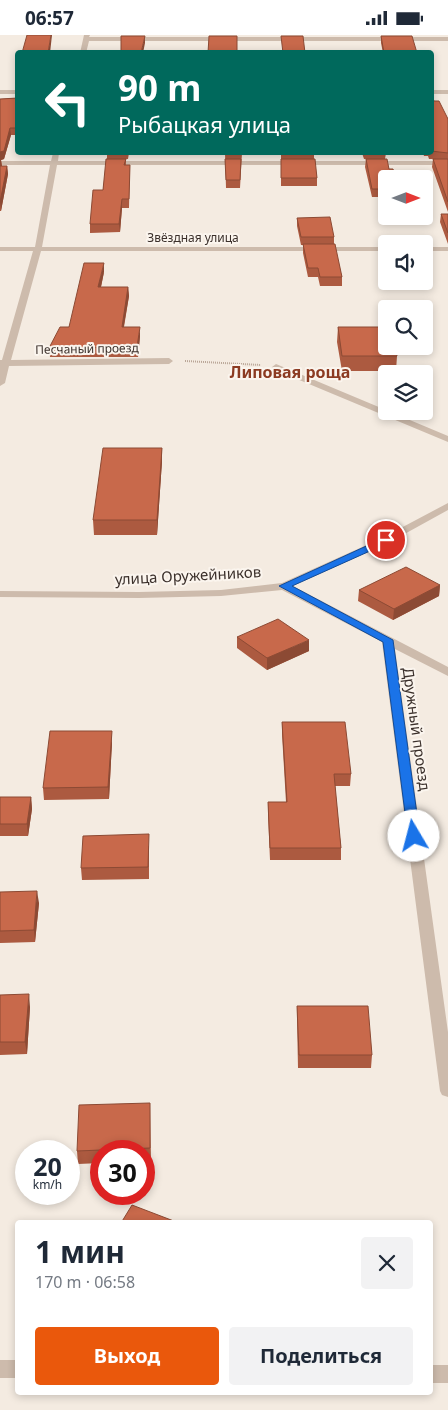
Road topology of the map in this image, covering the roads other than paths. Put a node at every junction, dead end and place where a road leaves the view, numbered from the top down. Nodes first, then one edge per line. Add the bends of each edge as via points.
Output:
1 (86, 37) edge
2 (448, 39) edge
3 (84, 50) edge
4 (0, 92) edge
5 (15, 92) edge
6 (434, 92) edge
7 (448, 92) edge
8 (56, 155) edge
9 (0, 163) edge
10 (54, 163) junction
11 (448, 163) edge
12 (0, 249) edge
13 (38, 249) junction
14 (378, 249) edge
15 (433, 249) edge
16 (448, 249) edge
17 (169, 361) road end
18 (3, 363) edge
19 (276, 367) road end
20 (0, 383) edge
21 (448, 439) edge
22 (448, 506) edge
23 (284, 586) junction
24 (0, 594) edge
25 (388, 640) junction
26 (448, 672) edge
27 (448, 1091) edge
28 (0, 1369) edge
29 (15, 1369) edge
30 (433, 1374) edge
31 (448, 1374) edge

1 - 2 street
1 - 3 street
4 - 5 street
6 - 7 street
8 - 10 street
9 - 10 street
10 - 11 street
10 - 13 street
12 - 13 street, Звёздная улица
13 - 14 street, Звёздная улица
13 - 18 street
15 - 16 street
17 - 18 street, Песчаный проезд
18 - 20 street
19 - 21 street
22 - 23 street, улица Оружейников via 386,540
23 - 24 street, улица Оружейников via 221,593 157,595
23 - 25 street
25 - 26 street
25 - 27 street, Дружный проезд
28 - 29 street
30 - 31 street

